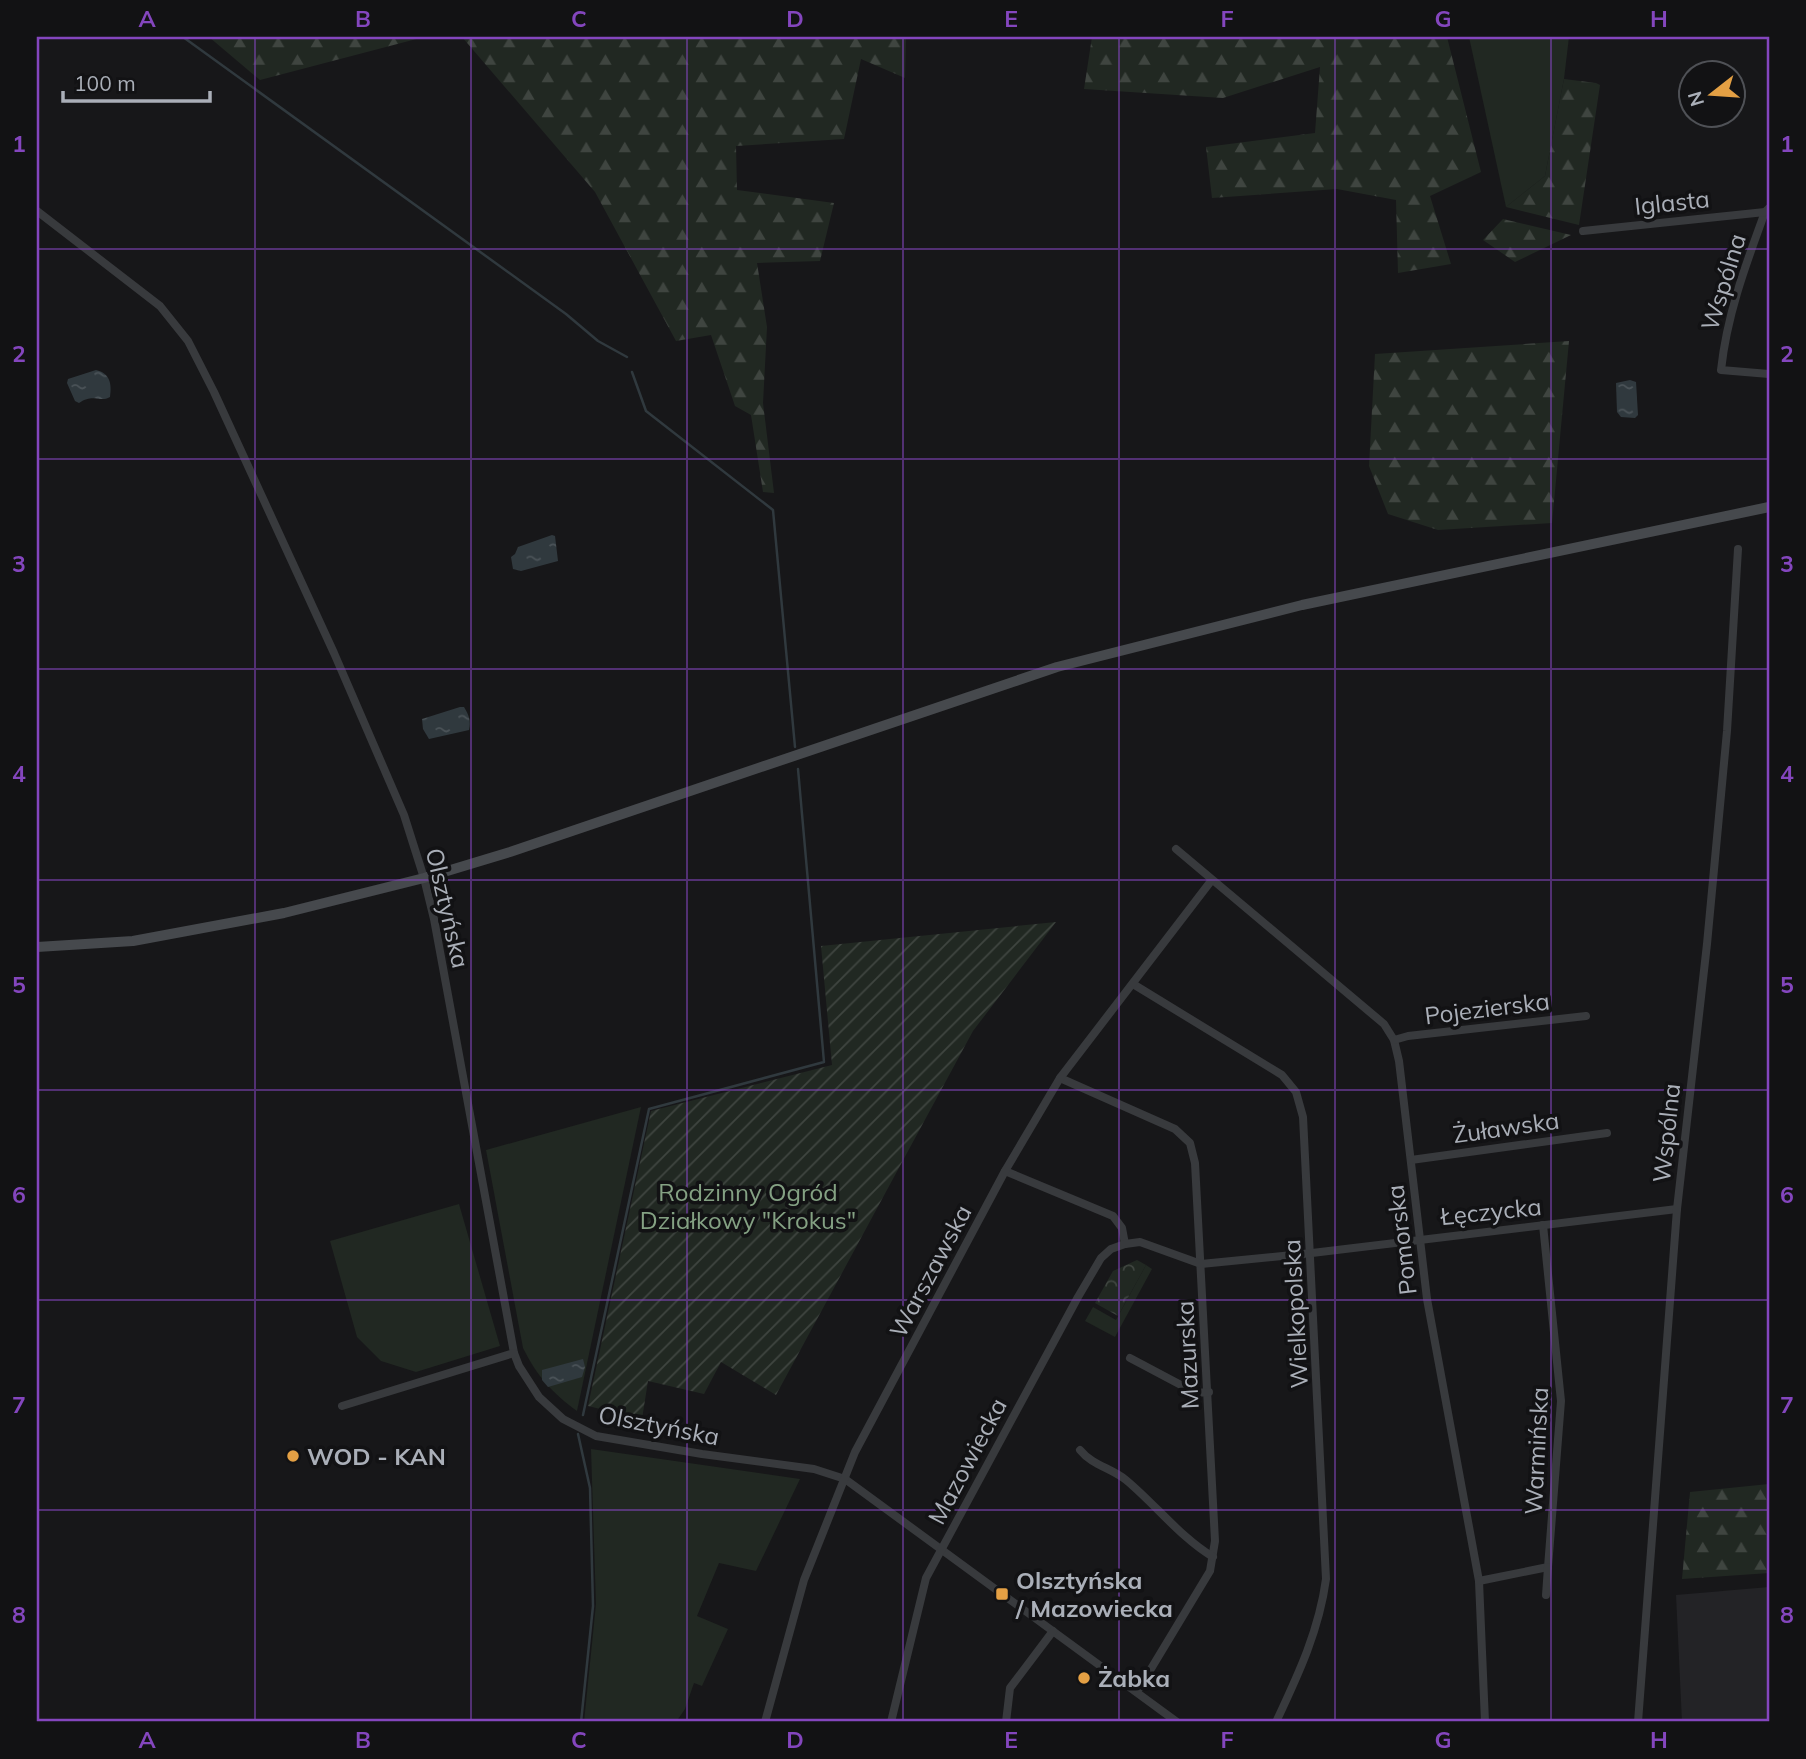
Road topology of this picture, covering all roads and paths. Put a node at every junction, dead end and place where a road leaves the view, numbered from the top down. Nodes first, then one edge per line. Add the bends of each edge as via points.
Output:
1 (1767, 210) edge
2 (37, 211) edge
3 (1583, 231) dead end
4 (1769, 374) edge
5 (1769, 507) edge
6 (1738, 549) dead end
7 (1175, 849) dead end
8 (424, 878) junction
9 (1211, 881) junction
10 (37, 947) edge
11 (1133, 984) junction
12 (1586, 1016) dead end
13 (1394, 1040) junction
14 (1060, 1079) junction
15 (1606, 1133) dead end
16 (1411, 1160) junction
17 (1006, 1171) junction
18 (1677, 1209) junction
19 (1542, 1225) junction
20 (1420, 1239) junction
21 (1125, 1244) junction
22 (1312, 1254) junction
23 (1202, 1265) junction
24 (514, 1353) junction
25 (1130, 1358) dead end
26 (1209, 1392) junction
27 (342, 1406) dead end
28 (1080, 1450) dead end
29 (845, 1479) junction
30 (942, 1550) junction
31 (1213, 1557) junction
32 (1548, 1567) junction
33 (1479, 1581) junction
34 (1546, 1595) dead end
35 (1052, 1631) junction
36 (1137, 1692) junction
37 (765, 1722) edge
38 (891, 1722) edge
39 (1006, 1722) edge
40 (1177, 1722) edge
41 (1276, 1722) edge
42 (1485, 1722) edge
43 (1638, 1722) edge

1 - 3 street, Iglasta
1 - 4 street, Wspólna via 1739,284 1721,370
2 - 8 street, Olsztyńska via 160,306 188,341 311,603 404,815
5 - 8 main road via 1302,605 1057,667
6 - 18 street, Wspólna via 1727,730
7 - 9 street, Pomorska
8 - 10 main road via 284,913 173,934
8 - 24 street, Olsztyńska
9 - 11 street, Warszawska
9 - 13 street, Pomorska via 1384,1024
11 - 14 street, Warszawska
11 - 22 street, Wielkopolska via 1282,1075 1296,1092 1303,1117
12 - 13 street, Pojezierska
13 - 16 street, Pomorska
14 - 17 street, Warszawska
14 - 23 street, Mazurska via 1175,1129 1190,1143
15 - 16 street, Żuławska
16 - 20 street, Pomorska
17 - 21 street via 1114,1216
17 - 29 street, Warszawska via 855,1452
18 - 19 street, Łęczycka
18 - 43 street, Wspólna
19 - 20 street, Łęczycka
19 - 32 street, Warmińska via 1561,1401
20 - 22 street, Łęczycka
20 - 33 street, Pomorska
21 - 23 street, Łęczycka via 1140,1242
21 - 30 street, Mazowiecka via 1101,1258
22 - 23 street, Łęczycka
22 - 41 street, Wielkopolska via 1326,1579 1309,1651
23 - 26 street, Mazurska
24 - 27 street
24 - 29 street, Olsztyńska via 538,1397 563,1419 596,1436 814,1469
25 - 26 street via 1196,1393
26 - 31 street, Mazurska
28 - 31 street via 1087,1459 1124,1478
29 - 30 street, Olsztyńska
29 - 37 street, Warszawska via 804,1580
30 - 35 street, Olsztyńska
30 - 38 street, Mazowiecka via 925,1579
31 - 36 street, Mazurska via 1210,1572
32 - 33 street
32 - 34 street, Warmińska
33 - 42 street, Pomorska
35 - 36 street, Olsztyńska
35 - 39 street via 1010,1688
36 - 40 street, Olsztyńska

